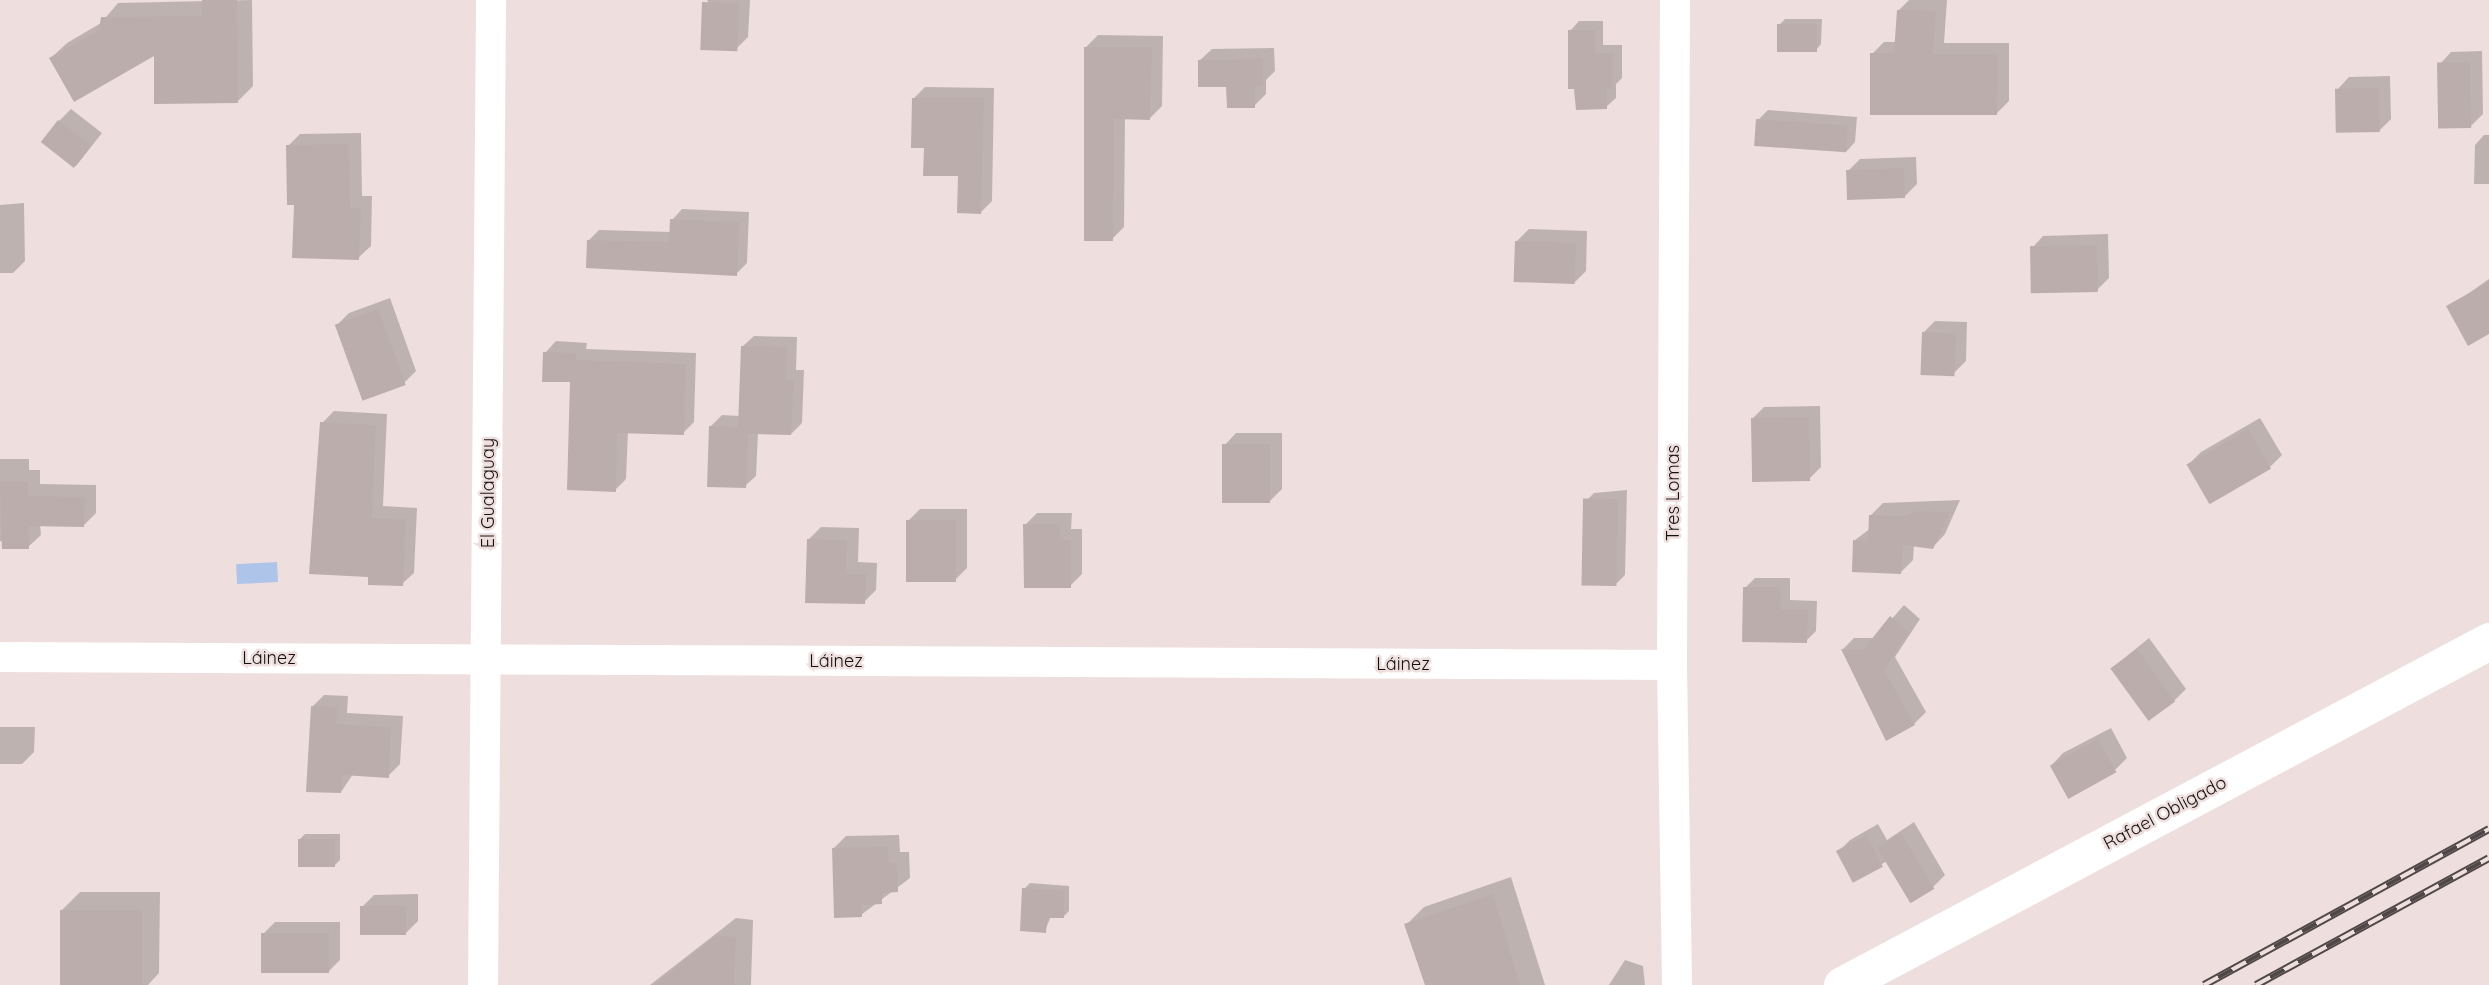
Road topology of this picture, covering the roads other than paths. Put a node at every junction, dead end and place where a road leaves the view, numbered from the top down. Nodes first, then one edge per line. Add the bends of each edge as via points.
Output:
1 (491, 0) edge
2 (1675, 0) edge
3 (2489, 641) edge
4 (0, 657) edge
5 (488, 659) junction
6 (1672, 665) junction
7 (483, 985) edge
8 (1677, 985) edge
9 (1842, 985) edge

1 - 5 street, El Gualaguay
2 - 6 street, Tres Lomas
3 - 9 street, Rafael Obligado
4 - 5 street, Láinez
5 - 6 street, Láinez
5 - 7 street, El Gualaguay
6 - 8 street, Tres Lomas

